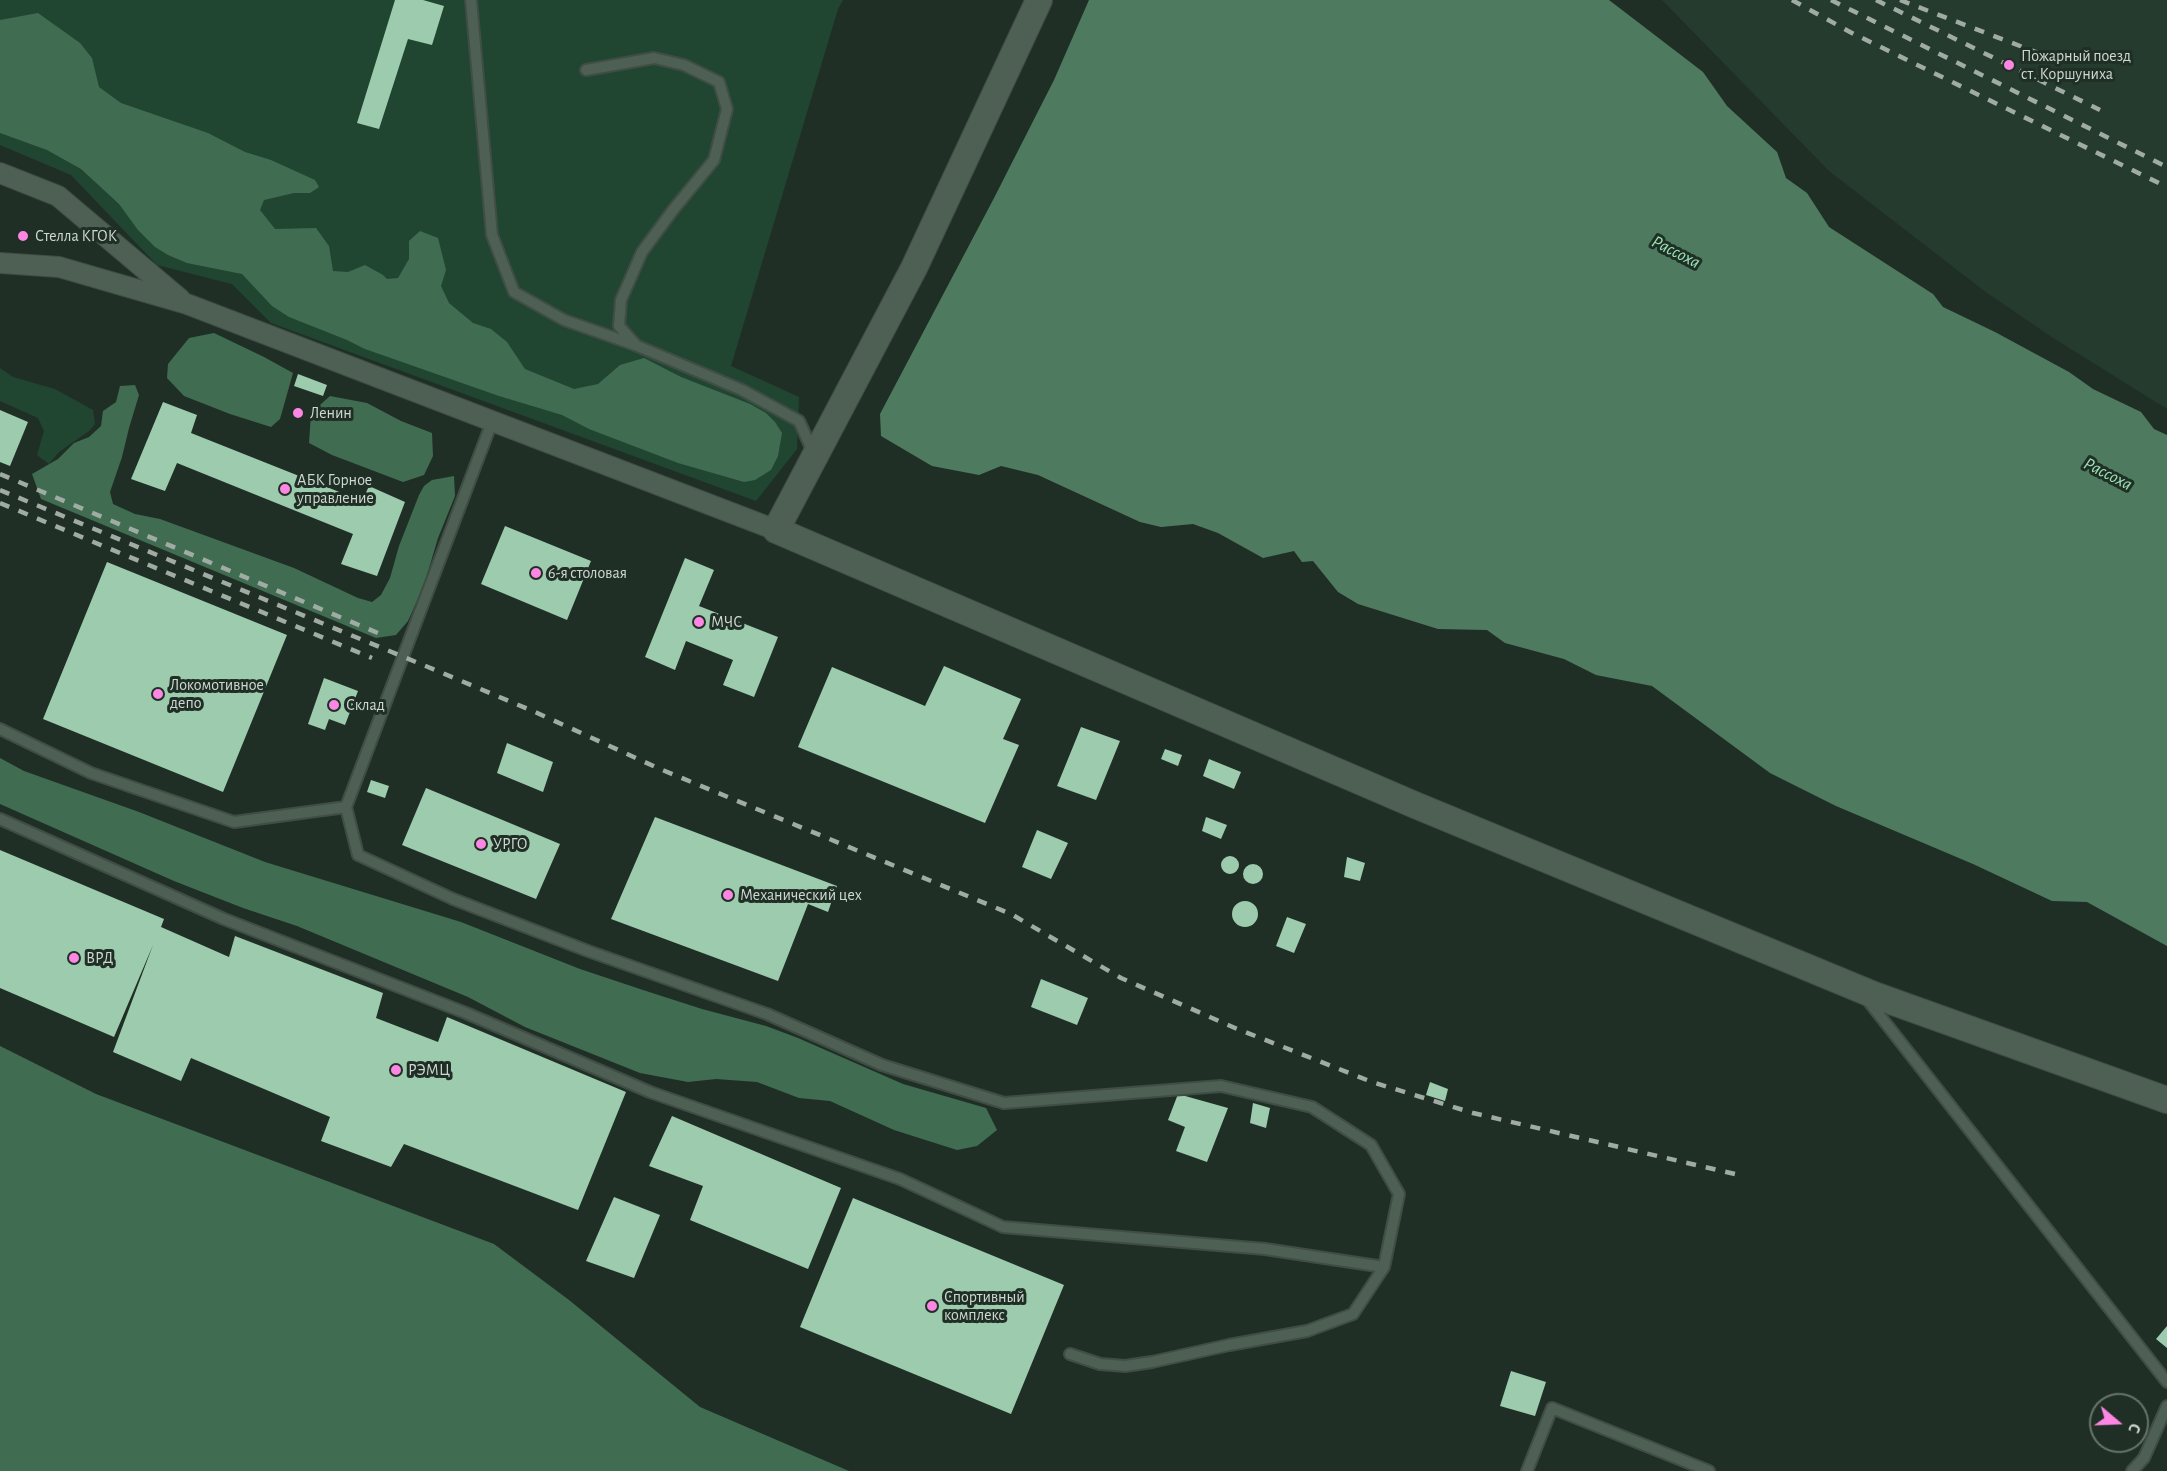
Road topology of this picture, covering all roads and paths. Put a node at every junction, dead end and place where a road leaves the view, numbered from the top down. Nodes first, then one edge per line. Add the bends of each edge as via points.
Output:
1 (471, 0) edge
2 (1039, 0) edge
3 (586, 70) dead end
4 (0, 173) edge
5 (0, 262) edge
6 (187, 304) junction
7 (635, 345) junction
8 (492, 422) junction
9 (815, 455) junction
10 (776, 530) junction
11 (0, 729) edge
12 (346, 807) junction
13 (0, 819) edge
14 (1858, 988) junction
15 (2167, 1100) edge
16 (1383, 1267) junction
17 (1070, 1354) dead end
18 (2167, 1382) edge
19 (2167, 1406) edge
20 (1527, 1471) edge
21 (1709, 1471) edge
22 (2132, 1471) edge

1 - 7 lane via 492,235 514,292 564,320
2 - 9 street via 914,267
3 - 7 lane via 654,58 684,65 719,81 727,109 714,160 642,252 621,300 619,326
4 - 6 street via 58,195
5 - 6 street via 59,267
6 - 8 street
7 - 9 lane via 742,390 799,421
8 - 10 street
8 - 12 lane
9 - 10 street
10 - 14 street via 1415,805
11 - 12 lane via 91,773 234,822
12 - 16 lane via 358,855 453,899 767,1014 882,1065 1004,1103 1221,1086 1312,1107 1371,1145 1399,1194
13 - 16 lane via 224,919 466,1013 650,1092 900,1179 1003,1227 1265,1249
14 - 15 street
14 - 18 lane
16 - 17 lane via 1353,1314 1306,1331 1125,1366 1100,1364
19 - 22 lane via 2144,1458
20 - 21 lane via 1552,1408

